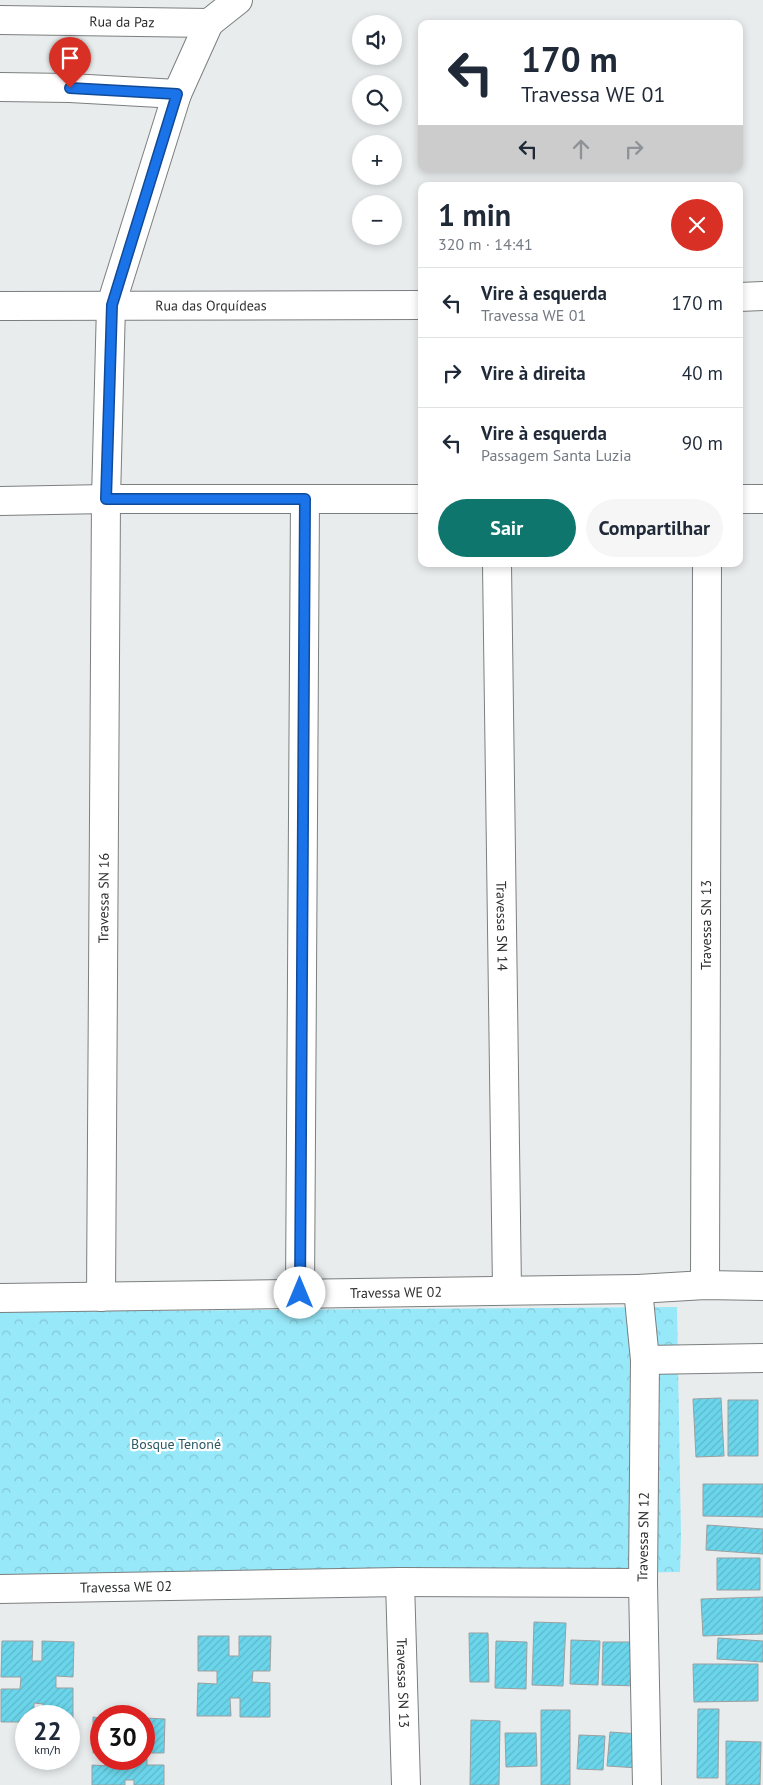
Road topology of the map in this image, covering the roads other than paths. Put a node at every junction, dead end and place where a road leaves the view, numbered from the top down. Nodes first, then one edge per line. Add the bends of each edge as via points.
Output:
1 (238, 0) edge
2 (0, 20) edge
3 (209, 23) junction
4 (0, 87) edge
5 (177, 94) junction
6 (763, 296) edge
7 (743, 297) edge
8 (112, 305) junction
9 (418, 305) edge
10 (0, 306) edge
11 (418, 498) edge
12 (106, 499) junction
13 (305, 499) junction
14 (743, 499) edge
15 (763, 499) edge
16 (0, 501) edge
17 (497, 567) edge
18 (708, 567) edge
19 (706, 1285) junction
20 (763, 1286) edge
21 (638, 1289) junction
22 (507, 1290) junction
23 (300, 1293) junction
24 (0, 1298) edge
25 (100, 1298) junction
26 (763, 1358) edge
27 (645, 1360) junction
28 (400, 1582) junction
29 (643, 1583) junction
30 (0, 1589) edge
31 (406, 1785) edge
32 (647, 1785) edge

1 - 3 street
2 - 3 street, Rua da Paz
3 - 5 street, Travessa SN 16
4 - 5 street
5 - 8 street, Travessa SN 16
6 - 7 street
8 - 9 street, Rua das Orquídeas
8 - 10 street, Rua das Orquídeas
8 - 12 street, Travessa SN 16
11 - 13 street
12 - 13 street
12 - 16 street
12 - 25 street, Travessa SN 16
13 - 23 street
14 - 15 street
17 - 22 street, Travessa SN 14
18 - 19 street, Travessa SN 13
19 - 20 street, Travessa WE 02
19 - 21 street, Travessa WE 02
21 - 22 street, Travessa WE 02
21 - 27 street, Travessa SN 12
22 - 23 street, Travessa WE 02
23 - 25 street, Travessa WE 02
24 - 25 street, Travessa WE 02
26 - 27 street
27 - 29 street, Travessa SN 12
28 - 29 street, Travessa WE 02
28 - 30 street, Travessa WE 02
28 - 31 street, Travessa SN 13
29 - 32 street, Travessa SN 12

